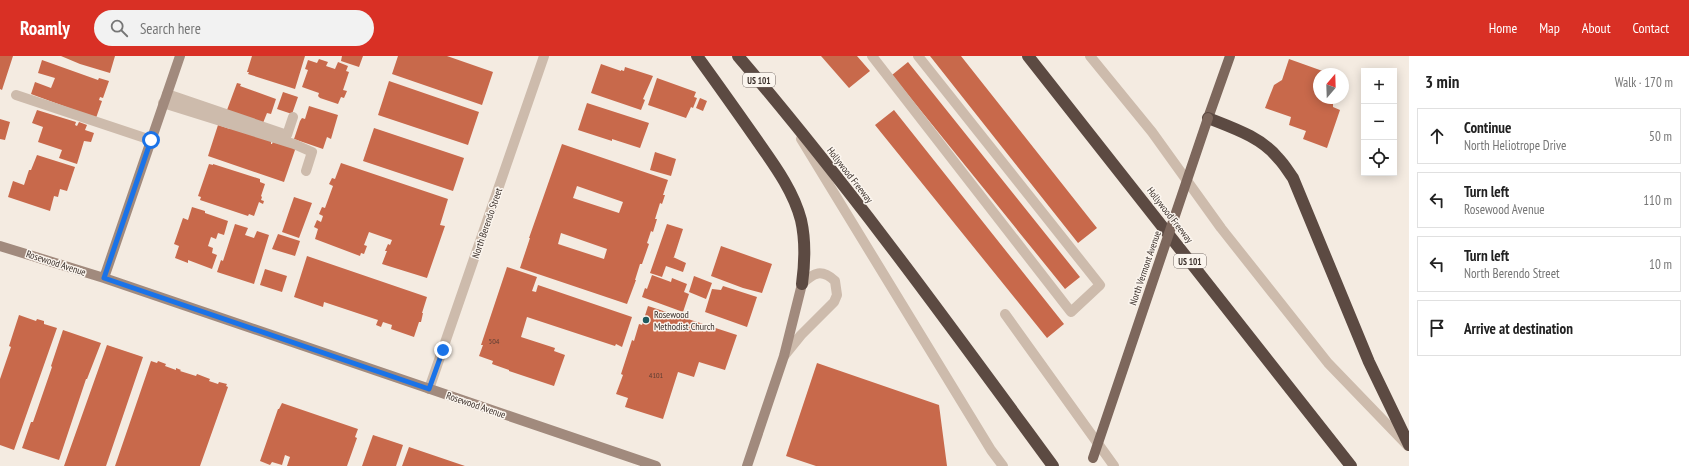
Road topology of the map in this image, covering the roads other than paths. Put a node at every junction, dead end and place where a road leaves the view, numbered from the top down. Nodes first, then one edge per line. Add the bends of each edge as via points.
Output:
1 (180, 56) edge
2 (544, 56) edge
3 (697, 56) edge
4 (738, 56) edge
5 (872, 56) edge
6 (918, 56) edge
7 (1028, 56) edge
8 (1090, 56) edge
9 (1230, 56) edge
10 (16, 95) dead end
11 (165, 99) junction
12 (780, 105) junction
13 (293, 117) dead end
14 (1208, 118) junction
15 (151, 140) junction
16 (306, 171) dead end
17 (0, 246) edge
18 (104, 278) junction
19 (802, 284) junction
20 (1005, 314) dead end
21 (784, 356) junction
22 (429, 389) junction
23 (1409, 446) edge
24 (642, 464) edge
25 (656, 466) edge
26 (746, 466) edge
27 (1002, 466) edge
28 (1053, 466) edge
29 (1090, 466) edge
30 (1114, 466) edge
31 (1352, 466) edge

1 - 11 street
2 - 22 street, North Berendo Street
3 - 19 highway via 761,146 793,198 805,242
4 - 12 highway, Hollywood Freeway / US 101
5 - 6 street via 1071,312 1100,284
7 - 31 highway, Hollywood Freeway / US 101
8 - 23 street via 1152,132 1221,228 1328,363
9 - 14 main road, North Vermont Avenue
10 - 15 street
11 - 13 street via 287,134
11 - 15 street
11 - 16 street via 312,152
12 - 27 street
12 - 28 highway, Hollywood Freeway / US 101 via 887,242
14 - 23 highway via 1264,144 1278,157 1293,178 1369,362
14 - 29 main road, North Vermont Avenue, bridge
15 - 18 street
17 - 18 street, Rosewood Avenue
18 - 22 street, Rosewood Avenue
19 - 21 street
19 - 21 street via 810,276 824,273 835,281 837,295 834,302
20 - 30 street
21 - 26 street
22 - 24 street, Rosewood Avenue
24 - 25 street, Rosewood Avenue

